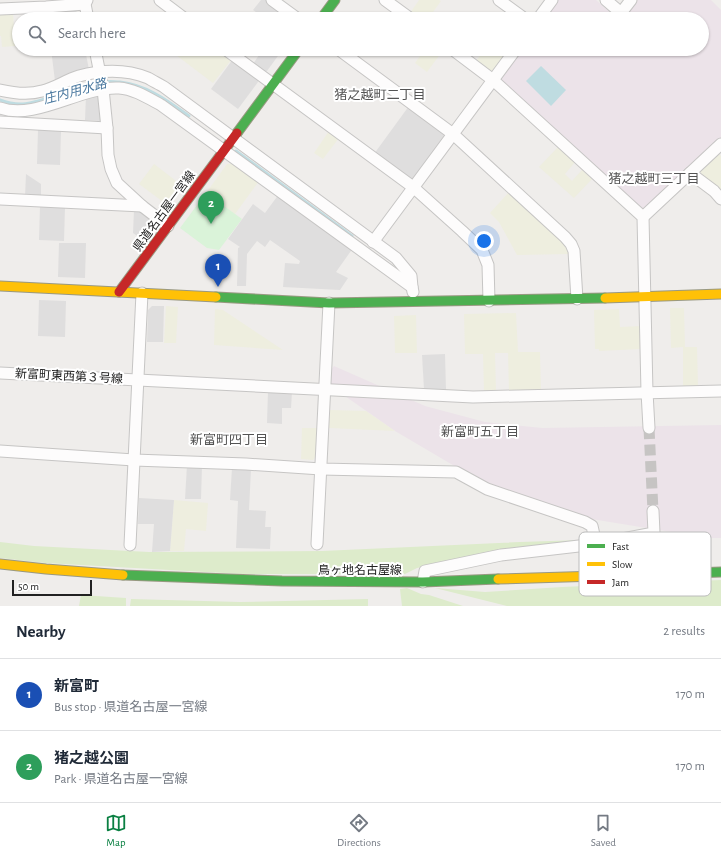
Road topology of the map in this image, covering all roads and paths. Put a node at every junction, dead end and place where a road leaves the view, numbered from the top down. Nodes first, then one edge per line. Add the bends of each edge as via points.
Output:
1 (160, 0) edge
2 (272, 0) edge
3 (335, 0) edge
4 (385, 0) edge
5 (499, 0) edge
6 (552, 0) edge
7 (606, 0) edge
8 (631, 0) edge
9 (83, 2) edge
10 (0, 9) edge
11 (86, 12) edge
12 (176, 12) edge
13 (288, 12) edge
14 (326, 12) edge
15 (401, 12) edge
16 (515, 12) edge
17 (543, 12) edge
18 (620, 12) edge
19 (622, 12) edge
20 (97, 56) edge
21 (234, 56) edge
22 (294, 56) edge
23 (347, 56) edge
24 (461, 56) edge
25 (511, 56) edge
26 (493, 80) junction
27 (102, 81) junction
28 (272, 84) junction
29 (0, 90) edge
30 (0, 108) edge
31 (0, 122) edge
32 (107, 128) junction
33 (453, 134) junction
34 (233, 138) junction
35 (721, 144) edge
36 (224, 150) junction
37 (690, 173) junction
38 (413, 187) junction
39 (721, 199) edge
40 (0, 200) edge
41 (142, 206) junction
42 (643, 218) junction
43 (168, 226) junction
44 (373, 242) junction
45 (0, 286) edge
46 (412, 287) junction
47 (119, 292) junction
48 (142, 293) junction
49 (721, 294) edge
50 (645, 297) junction
51 (577, 299) junction
52 (489, 301) junction
53 (417, 302) junction
54 (329, 303) junction
55 (0, 373) edge
56 (138, 380) junction
57 (325, 389) junction
58 (721, 391) edge
59 (647, 392) junction
60 (649, 428) tunnel mouth
61 (0, 451) edge
62 (134, 460) junction
63 (321, 469) junction
64 (653, 511) tunnel mouth
65 (594, 532) edge
66 (654, 532) edge
67 (317, 544) dead end
68 (130, 545) dead end
69 (579, 546) edge
70 (0, 564) edge
71 (711, 572) edge
72 (721, 572) edge
73 (579, 577) edge
74 (423, 582) junction

1 - 12 street
2 - 13 street
3 - 14 main road
4 - 15 street
5 - 16 street
6 - 17 street
7 - 18 street
8 - 19 street
9 - 10 street
9 - 11 street
20 - 27 street
21 - 28 street
22 - 28 main road, 県道名古屋一宮線
23 - 33 street
24 - 26 street
25 - 26 street
26 - 33 street
26 - 42 street
27 - 29 street via 78,77 42,92 12,93
27 - 30 street via 75,96 49,105 17,111
27 - 32 street
27 - 34 street via 113,71 148,78
27 - 36 street via 136,92 161,105
28 - 34 main road, 県道名古屋一宮線
28 - 38 street
31 - 32 street
32 - 41 street via 111,170 117,183
33 - 38 street
33 - 51 street via 571,244 574,251
34 - 36 main road, 県道名古屋一宮線
34 - 44 street
35 - 37 street
36 - 43 main road, 県道名古屋一宮線
36 - 46 street
37 - 39 street
37 - 42 street
38 - 44 street
38 - 52 street via 482,250 488,265
40 - 41 street
41 - 43 street
42 - 50 street
43 - 47 main road, 県道名古屋一宮線
44 - 46 street via 396,258 411,276
45 - 47 main road
46 - 53 street
47 - 48 main road
48 - 54 main road
48 - 56 street
49 - 50 main road
50 - 51 main road
50 - 59 street
51 - 52 main road
52 - 53 main road
53 - 54 main road
54 - 57 street
55 - 56 street, 新富町東西第３号線
56 - 57 street, 新富町東西第３号線
56 - 62 street
57 - 59 street, 新富町東西第３号線 via 473,397
57 - 63 street
58 - 59 street, 新富町東西第３号線
59 - 60 street
61 - 62 street
62 - 63 street
62 - 68 street
63 - 65 street via 456,472 487,489 585,522 592,526
63 - 67 street
64 - 66 street
69 - 74 street via 501,555 425,571
70 - 74 main road, 鳥ヶ地名古屋線 via 128,575 267,581
71 - 72 main road, 鳥ヶ地名古屋線
73 - 74 main road, 鳥ヶ地名古屋線

